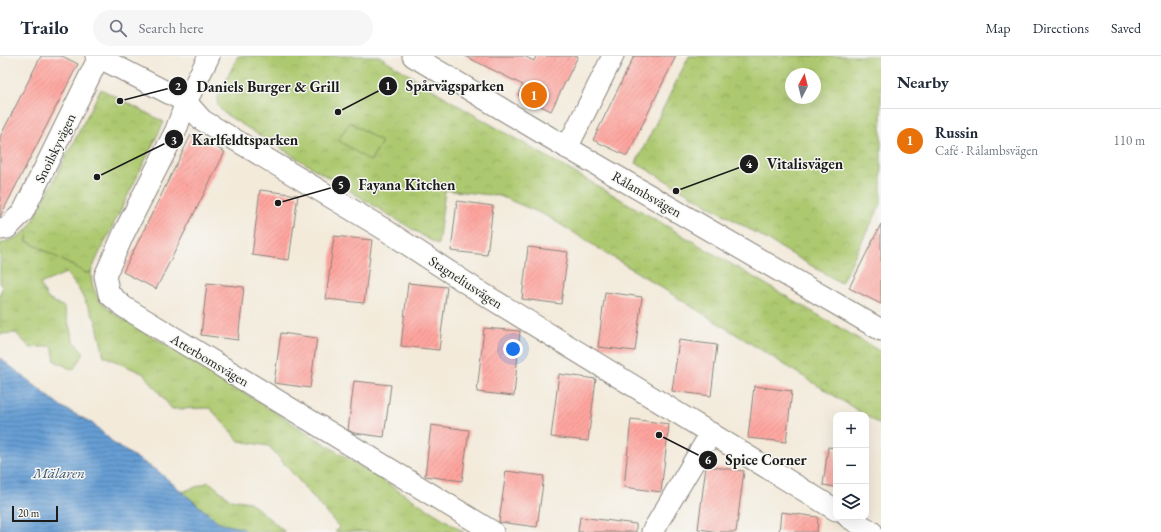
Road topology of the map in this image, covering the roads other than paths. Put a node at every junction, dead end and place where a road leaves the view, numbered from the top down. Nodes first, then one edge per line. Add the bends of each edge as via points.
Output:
1 (209, 56) edge
2 (613, 56) edge
3 (98, 57) edge
4 (416, 57) edge
5 (186, 102) junction
6 (567, 148) junction
7 (0, 229) edge
8 (881, 330) edge
9 (711, 433) junction
10 (833, 508) edge
11 (853, 520) edge
12 (493, 532) edge
13 (652, 532) edge
14 (872, 532) edge

1 - 5 street, Atterbomsvägen
2 - 6 street
3 - 5 street, Stagneliusvägen
3 - 7 street, Snoilskyvägen via 23,212 7,228
4 - 6 street, Rålambsvägen
5 - 9 street, Stagneliusvägen via 202,120 384,229 477,290
5 - 12 street, Atterbomsvägen via 176,130 105,276 109,294 124,308
6 - 8 street, Rålambsvägen
9 - 10 street, Stagneliusvägen
9 - 13 street
11 - 14 street

